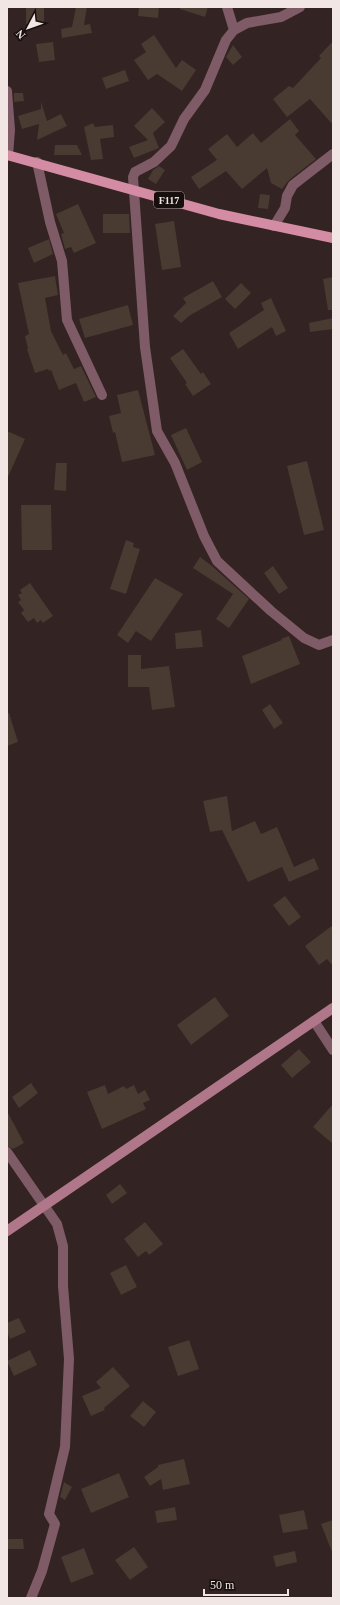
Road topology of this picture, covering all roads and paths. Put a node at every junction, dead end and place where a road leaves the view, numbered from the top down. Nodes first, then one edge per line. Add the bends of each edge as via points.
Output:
1 (300, 7) edge
2 (228, 8) edge
3 (247, 23) junction
4 (234, 30) junction
5 (7, 91) edge
6 (333, 154) edge
7 (7, 155) edge
8 (37, 162) junction
9 (134, 191) junction
10 (274, 226) junction
11 (333, 238) edge
12 (102, 395) dead end
13 (333, 640) edge
14 (333, 1008) edge
15 (314, 1021) junction
16 (333, 1050) edge
17 (7, 1152) edge
18 (44, 1206) junction
19 (7, 1231) edge
20 (32, 1598) edge

1 - 3 street via 281,17
2 - 3 street
2 - 4 street
3 - 4 street
4 - 9 street via 226,40 205,90 184,119 172,146 154,162 135,172
5 - 7 street via 10,130
6 - 10 street via 293,185 287,196 285,208
7 - 8 main road, F117
8 - 9 main road, F117
8 - 12 street via 50,222 62,261 67,320
9 - 10 main road, F117
9 - 13 street via 145,347 157,431 175,463 204,536 217,561 304,638 319,644
10 - 11 main road, F117
14 - 15 main road
15 - 16 street
15 - 18 main road
17 - 18 street
18 - 19 main road
18 - 20 street via 57,1224 63,1246 62,1286 69,1358 65,1447 49,1514 55,1524

